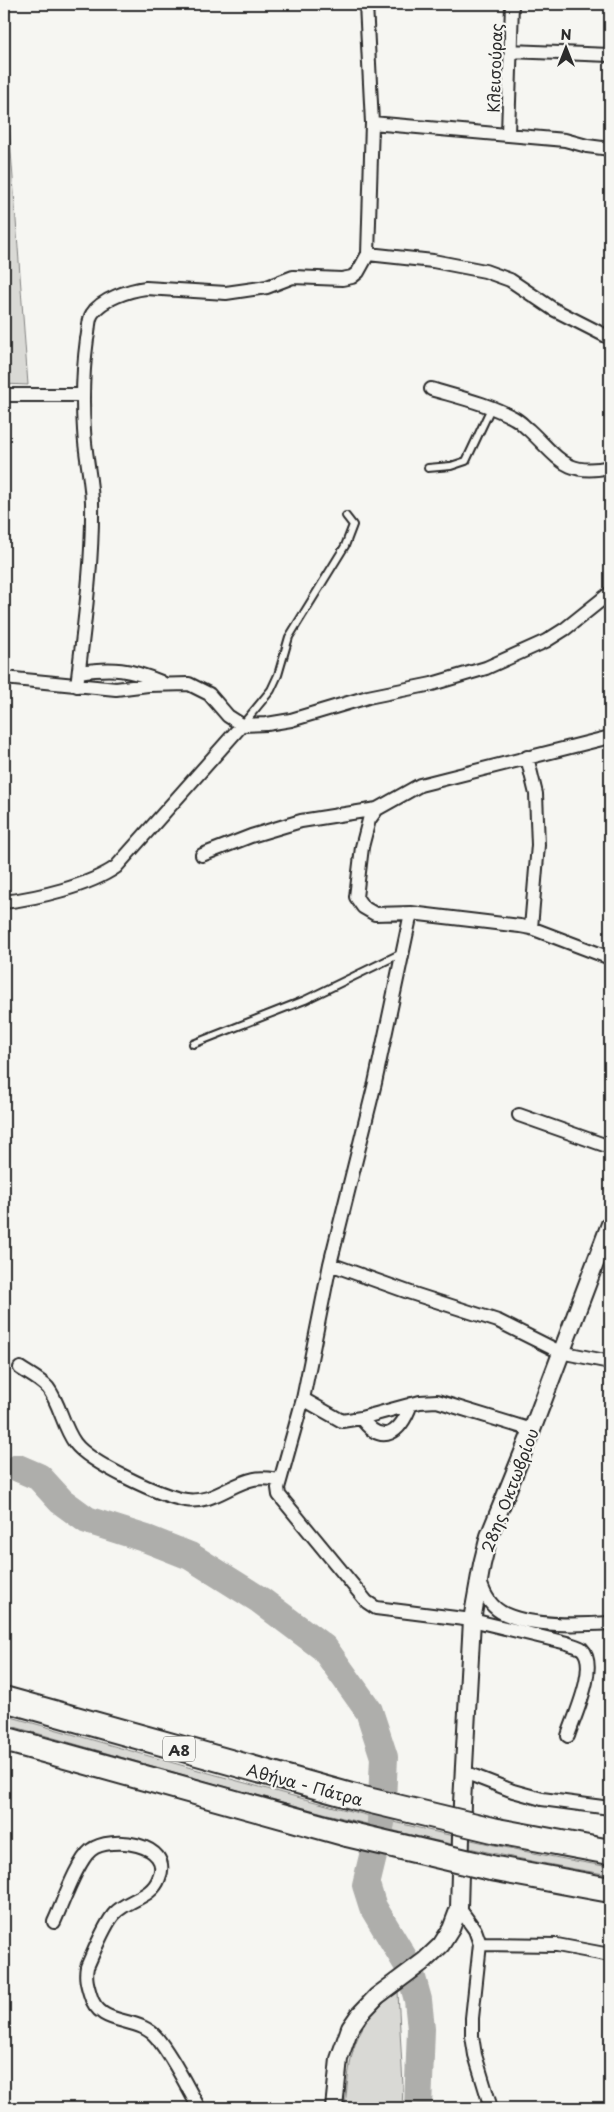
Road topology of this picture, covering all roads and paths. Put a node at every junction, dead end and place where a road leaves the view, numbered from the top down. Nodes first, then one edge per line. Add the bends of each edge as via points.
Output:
1 (366, 4) edge
2 (512, 4) edge
3 (510, 51) junction
4 (610, 54) edge
5 (372, 123) junction
6 (508, 134) junction
7 (610, 149) edge
8 (368, 254) junction
9 (610, 338) edge
10 (431, 389) dead end
11 (83, 395) junction
12 (4, 396) edge
13 (490, 408) junction
14 (610, 467) edge
15 (428, 468) dead end
16 (346, 516) dead end
17 (610, 593) edge
18 (79, 672) junction
19 (4, 678) edge
20 (165, 684) junction
21 (78, 686) junction
22 (242, 725) junction
23 (610, 737) edge
24 (527, 757) junction
25 (377, 809) junction
26 (202, 855) dead end
27 (4, 902) edge
28 (411, 913) junction
29 (531, 928) junction
30 (402, 954) junction
31 (610, 958) edge
32 (193, 1044) dead end
33 (519, 1115) dead end
34 (610, 1147) edge
35 (610, 1224) edge
36 (330, 1264) junction
37 (560, 1352) junction
38 (610, 1362) edge
39 (20, 1368) dead end
40 (303, 1399) junction
41 (410, 1404) junction
42 (361, 1418) junction
43 (532, 1430) junction
44 (280, 1480) junction
45 (479, 1579) junction
46 (472, 1620) junction
47 (610, 1623) edge
48 (4, 1699) edge
49 (568, 1736) dead end
50 (4, 1739) edge
51 (464, 1772) junction
52 (610, 1808) edge
53 (610, 1852) edge
54 (610, 1890) edge
55 (459, 1908) junction
56 (54, 1922) dead end
57 (480, 1944) junction
58 (610, 1955) edge
59 (200, 2108) edge
60 (334, 2108) edge
61 (491, 2108) edge

1 - 5 street
2 - 3 street, Κλεισούρας
3 - 4 street
3 - 6 street, Κλεισούρας
5 - 6 street
5 - 8 street
6 - 7 street
8 - 9 street via 485,271 510,280 553,308
8 - 11 street via 358,272 342,280 293,277 267,286 226,293 146,288 119,295 92,315
10 - 13 street
11 - 12 street
11 - 18 street via 92,501 88,594
13 - 14 street via 516,418 566,466 578,470
13 - 15 lane via 466,461
16 - 22 lane via 353,525 345,546 289,637 271,690
17 - 22 street via 546,641 486,668 291,720
18 - 20 street via 126,670
18 - 21 street
19 - 21 street
20 - 21 street via 116,689
20 - 22 street via 189,684 200,689
22 - 27 street via 112,870 52,894
23 - 24 street
24 - 25 street via 420,785
24 - 29 street via 536,794 538,845
25 - 26 street via 301,821
25 - 28 street via 366,827 356,897 363,907 375,914
28 - 29 street
28 - 30 street
29 - 31 street
30 - 32 lane via 305,1000
30 - 36 street via 375,1083
33 - 34 street
35 - 37 street, 28ης Οκτωβρίου
36 - 37 street via 498,1321
36 - 40 street
37 - 38 street
37 - 43 street, 28ης Οκτωβρίου
39 - 44 street via 47,1388 74,1442 83,1452 164,1494 199,1501 254,1479
40 - 42 street via 342,1420
40 - 44 street
41 - 42 street
41 - 42 street via 405,1420 385,1435 368,1427
41 - 43 street via 437,1401
43 - 45 street, 28ης Οκτωβρίου via 489,1536
44 - 46 street via 279,1495 367,1602 384,1610
45 - 46 street, 28ης Οκτωβρίου
45 - 47 street via 484,1595 506,1614 555,1623
46 - 49 street via 582,1649 588,1660 588,1671
46 - 51 street, 28ης Οκτωβρίου
48 - 53 highway, Αθήνα - Πάτρα / Α8, bridge via 355,1798 497,1831
50 - 54 highway, Α8, bridge via 347,1834 491,1868
51 - 52 street via 542,1799
51 - 55 street, 28ης Οκτωβρίου
55 - 57 street via 475,1930
55 - 60 street, 28ης Οκτωβρίου via 441,1945 377,1996 350,2028 339,2059
56 - 59 street via 83,1859 95,1847 121,1843 153,1850 158,1855 161,1869 155,1887 113,1914 85,1977 96,2009 105,2016 141,2026 157,2038
57 - 58 street via 557,1945
57 - 61 street via 472,2036

